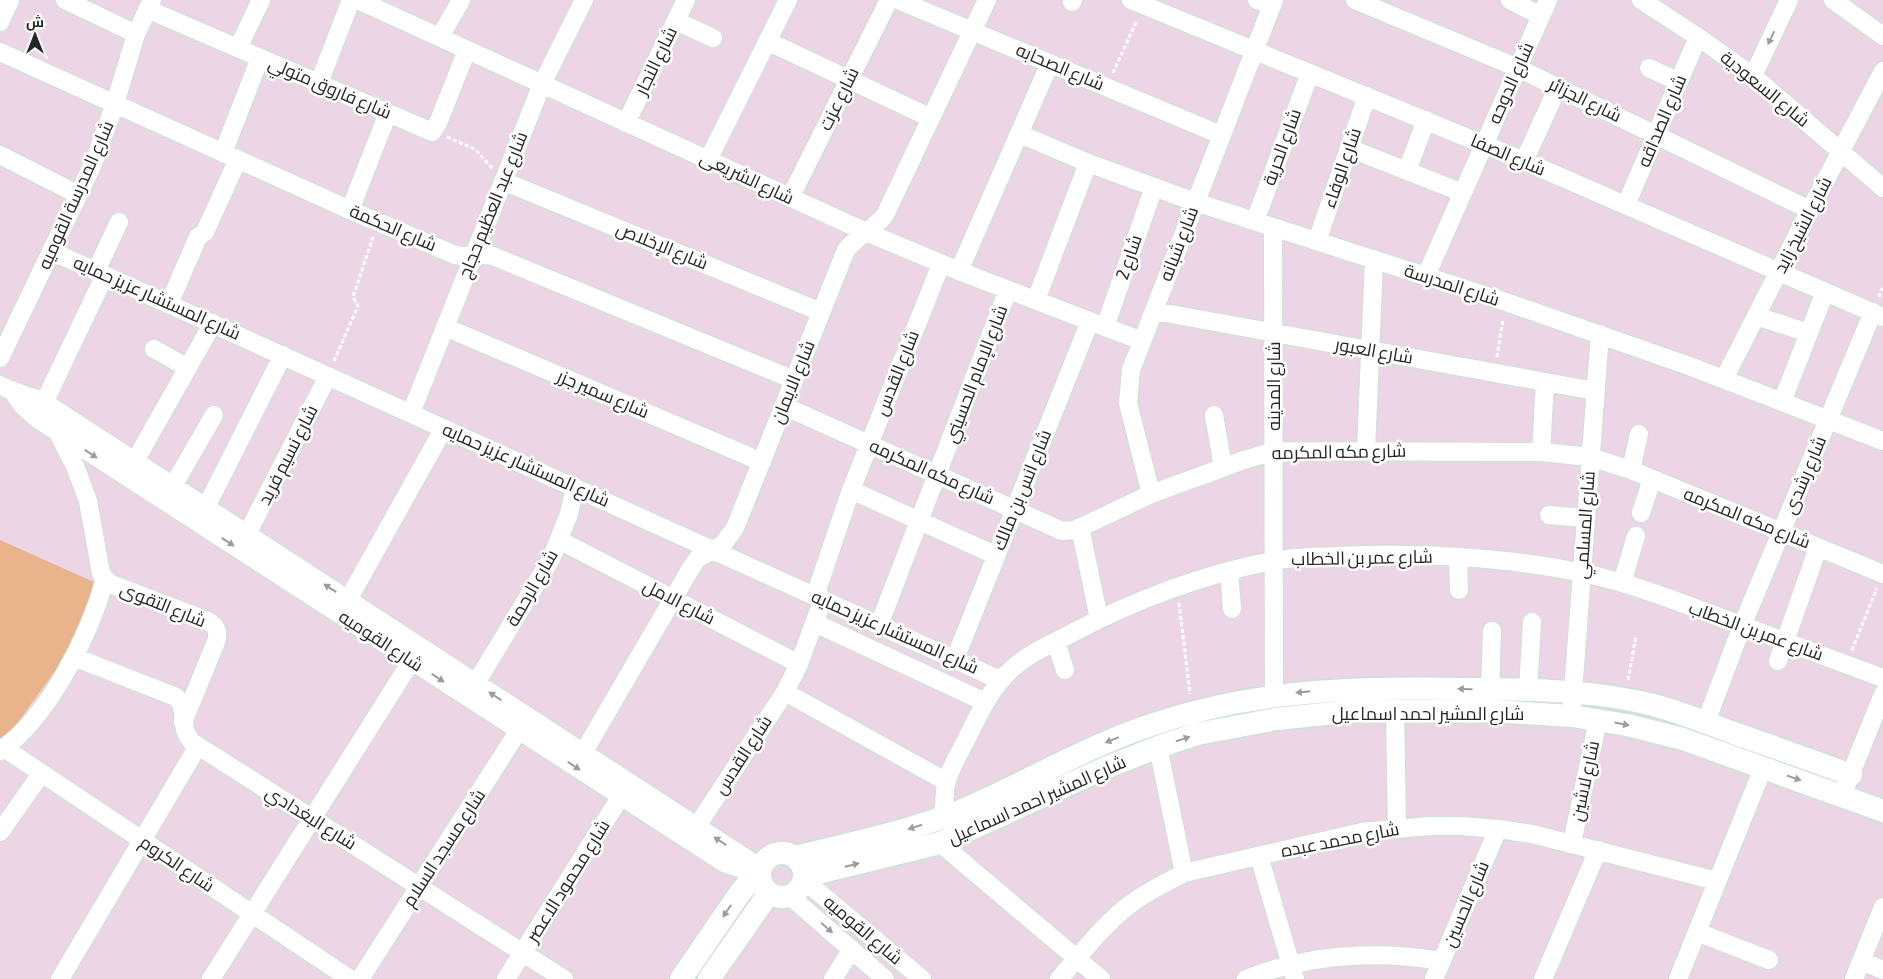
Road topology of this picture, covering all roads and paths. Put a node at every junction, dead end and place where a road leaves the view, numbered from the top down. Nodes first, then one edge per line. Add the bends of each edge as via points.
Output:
1 (10, 0) edge
2 (65, 0) edge
3 (261, 0) edge
4 (351, 0) edge
5 (358, 0) edge
6 (461, 0) edge
7 (584, 0) edge
8 (686, 0) edge
9 (788, 0) edge
10 (889, 0) edge
11 (898, 0) edge
12 (987, 0) edge
13 (1355, 0) edge
14 (1510, 0) edge
15 (1548, 0) edge
16 (1641, 0) edge
17 (1788, 0) edge
18 (1833, 0) edge
19 (1268, 2) edge
20 (1137, 3) edge
21 (149, 4) edge
22 (1541, 16) junction
23 (676, 21) junction
24 (0, 22) edge
25 (973, 30) junction
26 (136, 34) junction
27 (1698, 36) junction
28 (1883, 36) edge
29 (440, 37) junction
30 (713, 38) dead end
31 (767, 41) junction
32 (238, 48) junction
33 (467, 50) junction
34 (1254, 50) junction
35 (0, 52) edge
36 (260, 58) junction
37 (1050, 63) junction
38 (1518, 68) junction
39 (1649, 68) dead end
40 (1883, 71) edge
41 (1310, 73) junction
42 (1753, 76) junction
43 (849, 80) junction
44 (1679, 82) junction
45 (319, 83) junction
46 (542, 84) junction
47 (1106, 87) junction
48 (1558, 87) junction
49 (1367, 96) junction
50 (115, 104) junction
51 (388, 113) junction
52 (930, 118) junction
53 (1426, 120) junction
54 (626, 123) junction
55 (432, 132) junction
56 (1020, 134) junction
57 (1656, 135) junction
58 (1221, 136) junction
59 (1484, 144) junction
60 (1349, 148) junction
61 (1841, 151) junction
62 (0, 155) edge
63 (231, 156) junction
64 (708, 160) junction
65 (1524, 161) junction
66 (1088, 163) junction
67 (1407, 171) junction
68 (502, 181) junction
69 (1154, 187) junction
70 (1883, 188) edge
71 (1462, 193) junction
72 (79, 195) junction
73 (790, 198) junction
74 (1195, 202) junction
75 (1626, 205) junction
76 (350, 210) junction
77 (1810, 210) junction
78 (1255, 221) junction
79 (119, 222) dead end
80 (378, 222) junction
81 (1273, 227) junction
82 (866, 232) junction
83 (1317, 241) junction
84 (51, 251) junction
85 (473, 256) junction
86 (1374, 259) junction
87 (941, 264) junction
88 (959, 271) junction
89 (1779, 272) junction
90 (101, 273) junction
91 (1426, 276) junction
92 (1008, 290) junction
93 (1825, 292) junction
94 (1036, 300) junction
95 (1506, 302) junction
96 (169, 304) junction
97 (1154, 310) junction
98 (821, 312) junction
99 (1878, 314) edge
100 (1756, 316) junction
101 (213, 323) junction
102 (1097, 324) junction
103 (445, 327) junction
104 (1274, 333) junction
105 (1808, 333) junction
106 (1600, 334) junction
107 (1142, 341) junction
108 (154, 349) dead end
109 (1371, 350) junction
110 (283, 355) junction
111 (0, 358) edge
112 (188, 368) junction
113 (1494, 372) junction
114 (328, 376) junction
115 (1724, 379) junction
116 (794, 380) junction
117 (1545, 382) junction
118 (6, 388) edge
119 (1595, 391) junction
120 (44, 402) junction
121 (1782, 402) junction
122 (784, 406) junction
123 (411, 413) junction
124 (214, 415) dead end
125 (1214, 415) dead end
126 (36, 418) junction
127 (1828, 420) junction
128 (444, 428) junction
129 (58, 432) junction
130 (1638, 434) dead end
131 (1883, 441) edge
132 (869, 444) junction
133 (1366, 450) junction
134 (1274, 451) junction
135 (1541, 452) junction
136 (1590, 457) junction
137 (135, 461) junction
138 (762, 462) junction
139 (1223, 467) junction
140 (1631, 470) junction
141 (937, 475) junction
142 (1652, 480) junction
143 (173, 486) junction
144 (575, 487) junction
145 (851, 490) junction
146 (1151, 494) junction
147 (206, 507) junction
148 (1014, 510) junction
149 (1641, 513) dead end
150 (1549, 515) dead end
151 (1585, 518) junction
152 (920, 520) junction
153 (1080, 527) junction
154 (1781, 533) junction
155 (247, 534) junction
156 (1636, 536) dead end
157 (560, 540) junction
158 (1818, 548) junction
159 (715, 549) junction
160 (995, 555) junction
161 (1458, 558) junction
162 (1274, 560) junction
163 (1229, 571) junction
164 (1581, 573) junction
165 (1883, 574) edge
166 (105, 579) junction
167 (1622, 583) junction
168 (1177, 588) junction
169 (1459, 590) dead end
170 (819, 597) junction
171 (674, 599) junction
172 (348, 600) junction
173 (1232, 609) dead end
174 (1099, 619) junction
175 (1532, 622) dead end
176 (815, 623) junction
177 (880, 625) junction
178 (1742, 626) junction
179 (1492, 630) dead end
180 (1636, 636) dead end
181 (1785, 641) junction
182 (1056, 642) junction
183 (416, 654) junction
184 (74, 657) junction
185 (955, 659) junction
186 (1778, 661) dead end
187 (799, 664) junction
188 (1847, 664) junction
189 (1065, 670) dead end
190 (1883, 678) edge
191 (1000, 680) junction
192 (476, 684) junction
193 (1490, 689) junction
194 (1528, 690) junction
195 (785, 692) junction
196 (1573, 694) junction
197 (1883, 694) edge
198 (1274, 696) junction
199 (1624, 699) junction
200 (985, 702) junction
201 (1396, 710) junction
202 (1193, 712) junction
203 (1572, 716) junction
204 (1598, 720) junction
205 (183, 723) junction
206 (523, 724) junction
207 (1712, 725) junction
208 (198, 746) junction
209 (1158, 747) junction
210 (1710, 749) junction
211 (2, 750) edge
212 (583, 753) junction
213 (1763, 768) junction
214 (42, 774) junction
215 (1851, 775) junction
216 (947, 782) junction
217 (625, 790) junction
218 (1842, 796) junction
219 (1883, 811) edge
220 (944, 817) junction
221 (312, 818) junction
222 (697, 826) junction
223 (1397, 828) junction
224 (1498, 829) junction
225 (0, 832) edge
226 (142, 841) junction
227 (940, 843) junction
228 (1572, 843) junction
229 (1598, 850) junction
230 (1259, 856) junction
231 (1184, 873) junction
232 (781, 877) junction
233 (1717, 881) junction
234 (419, 886) junction
235 (1883, 906) edge
236 (252, 914) junction
237 (1697, 932) junction
238 (852, 949) junction
239 (522, 952) junction
240 (1077, 958) junction
241 (1442, 960) junction
242 (1769, 960) dead end
243 (1861, 961) junction
244 (1883, 970) edge
245 (1293, 972) edge
246 (60, 979) edge
247 (211, 979) edge
248 (350, 979) edge
249 (360, 979) edge
250 (506, 979) edge
251 (564, 979) edge
252 (681, 979) edge
253 (709, 979) edge
254 (833, 979) edge
255 (885, 979) edge
256 (922, 979) edge
257 (1059, 979) edge
258 (1101, 979) edge
259 (1246, 979) edge
260 (1434, 979) edge
261 (1543, 979) edge
262 (1678, 979) edge
263 (1854, 979) edge

1 - 24 street
2 - 26 street
3 - 32 street
4 - 45 street
5 - 29 street, شارع الشريعى
6 - 29 street
7 - 46 street, شارع عبد العظيم حجاج
8 - 23 street, شارع النجار
9 - 31 street
10 - 43 street, شارع عزت
11 - 25 street, شارع الصحابه
12 - 25 street, شارع الايمان
13 - 38 street, شارع الجزائر
14 - 22 street
15 - 22 street, شارع الدوحه
16 - 27 street, شارع السعودية
17 -> 42 street
18 - 28 street
19 - 34 street, شارع شبانه
20 - 34 street, شارع الصفا
20 - 47 path
21 - 26 street, شارع المدرسة القوميه
21 - 32 street, شارع فاروق متولي
22 - 38 street, شارع الدوحه
23 - 30 street
23 - 54 street, شارع النجار
25 - 37 street, شارع الصحابه
25 - 52 street, شارع الايمان
26 - 50 street, شارع المدرسة القوميه
27 - 42 street, شارع السعودية
27 - 44 street, شارع الصداقه
29 - 33 street, شارع الشريعى
31 - 43 street
31 - 64 street
32 - 36 street, شارع فاروق متولي
33 - 46 street, شارع الشريعى
33 - 55 street
34 - 41 street, شارع الصفا
34 - 58 street, شارع شبانه
35 - 50 street, شارع الحكمة
36 - 45 street, شارع فاروق متولي
36 - 63 street
37 - 47 street, شارع الصحابه
37 - 56 street
38 - 48 street, شارع الجزائر
38 - 59 street, شارع الدوحه
39 - 44 street
40 - 61 street, شارع الشيخ زايد
41 - 49 street, شارع الصفا
41 - 78 street, شارع الحرية
42 - 61 street, شارع السعودية
43 - 52 street
43 - 73 street, شارع عزت
44 - 57 street, شارع الصداقه
45 - 51 street, شارع فاروق متولي
46 - 54 street, شارع الشريعى
46 - 68 street, شارع عبد العظيم حجاج
47 - 58 street, شارع الصحابه
48 - 57 street, شارع الجزائر
48 - 65 street
49 - 53 street, شارع الصفا
49 - 60 street, شارع الوفاء
50 - 63 street, شارع الحكمة
50 - 72 street, شارع المدرسة القوميه
51 - 55 street, شارع فاروق متولي
51 - 76 street
52 - 82 street, شارع الايمان via 886,215
53 - 59 street, شارع الصفا
53 - 67 street
54 - 64 street, شارع الشريعى
55 - 68 path via 475,149
56 - 66 street, شارع المدرسة
56 - 88 street
57 - 75 street, شارع الصداقه
57 - 77 street, شارع الجزائر
58 - 74 street, شارع شبانه
59 - 65 street, شارع الصفا
59 - 71 street, شارع الدوحه
60 - 67 street
60 - 83 street, شارع الوفاء
61 - 70 street, شارع السعودية
61 - 77 street, شارع الشيخ زايد
62 - 72 street
63 - 76 street, شارع الحكمة
63 - 96 street via 206,232 198,237
64 - 73 street, شارع الشريعى
65 - 75 street, شارع الصفا
66 - 69 street, شارع المدرسة
66 - 94 street, شارع الإمام الحسيني
67 - 71 street
68 - 85 street, شارع عبد العظيم حجاج
68 - 98 street, شارع الإخلاص
69 - 74 street, شارع المدرسة
69 - 102 street, شارع 2
71 - 91 street, شارع الدوحه
72 - 84 street, شارع المدرسة القوميه
73 - 82 street, شارع الشريعى
74 - 78 street, شارع المدرسة
74 - 97 street, شارع شبانه
75 - 89 street, شارع الصفا
76 - 80 street, شارع الحكمة
77 - 89 street, شارع الشيخ زايد
78 - 81 street, شارع المدرسة
79 - 90 street
80 - 85 street, شارع الحكمة via 455,254
80 - 114 path via 352,297 358,306
81 - 83 street, شارع المدرسة
81 - 104 street, شارع المدينه
82 - 87 street, شارع الشريعى
82 - 98 street, شارع الايمان via 846,250
83 - 86 street, شارع المدرسة
84 - 90 street, شارع المستشار عزيز حمايه
84 - 111 street, شارع المدرسة القوميه
85 - 103 street, شارع عبد العظيم حجاج
85 - 116 street, شارع الحكمة via 493,256
86 - 91 street, شارع المدرسة
86 - 109 street
87 - 88 street, شارع الشريعى
87 - 132 street, شارع القدس
88 - 92 street, شارع الشريعى
89 - 93 street, شارع الصفا
89 - 100 street, شارع الشيخ زايد
90 - 96 street, شارع المستشار عزيز حمايه
90 - 120 street
91 - 95 street, شارع المدرسة
92 - 94 street, شارع الشريعى
92 - 141 street, شارع الإمام الحسيني
93 - 99 street, شارع الصفا
93 - 105 street
94 - 102 street, شارع الشريعى
95 - 106 street, شارع المدرسة
95 - 113 path
96 - 101 street, شارع المستشار عزيز حمايه
97 - 104 street, شارع العبور
97 - 107 street, شارع شبانه
98 - 116 street, شارع الايمان
99 - 127 street, شارع رشدى
100 - 105 street
100 - 115 street, شارع الشيخ زايد
101 - 110 street, شارع المستشار عزيز حمايه
101 - 112 street
102 - 107 street, شارع الشريعى
102 - 148 street, شارع انس بن مالك
103 - 123 street, شارع عبد العظيم حجاج
103 - 138 street, شارع سمير جزر
104 - 109 street, شارع العبور
104 - 134 street, شارع المدينه
105 - 121 street
106 - 115 street, شارع المدرسة
106 - 119 street, شارع المسلمي
107 - 146 street, شارع شبانه via 1131,370 1128,402
108 - 112 street
109 - 113 street, شارع العبور
109 - 133 street
110 - 114 street, شارع المستشار عزيز حمايه
110 - 147 street
112 - 137 street
113 - 117 street, شارع العبور
114 - 123 street, شارع المستشار عزيز حمايه
114 - 155 street, شارع نسيم فريد
115 - 121 street, شارع المدرسة
116 - 122 street, شارع الايمان
117 - 119 street, شارع العبور
117 - 135 street
118 - 120 street, شارع القوميه
118 - 126 street, شارع القوميه
119 - 136 street, شارع المسلمي
120 - 126 street
120 - 137 street, شارع القوميه
121 - 127 street, شارع المدرسة
122 - 132 street, شارع مكه المكرمه
122 - 138 street, شارع الايمان
123 - 128 street, شارع المستشار عزيز حمايه
124 - 143 street
125 - 139 street
126 - 129 street, شارع القوميه
127 - 131 street, شارع المدرسة
127 - 154 street, شارع رشدى
128 - 144 street, شارع المستشار عزيز حمايه
128 - 172 street
129 - 166 street, شارع التقوى via 76,466 88,501 99,566
129 -> 183 street, شارع القوميه
130 - 140 street
132 - 141 street, شارع مكه المكرمه
132 - 145 street, شارع القدس
133 - 134 street, شارع مكه المكرمه
133 - 135 street, شارع مكه المكرمه
134 - 139 street, شارع مكه المكرمه
134 - 162 street, شارع المدينه
135 - 136 street, شارع مكه المكرمه
136 - 140 street, شارع مكه المكرمه
136 - 151 street, شارع المسلمي
137 - 143 street, شارع القوميه
138 - 159 street, شارع الايمان via 735,528
139 - 146 street, شارع مكه المكرمه
140 - 142 street, شارع مكه المكرمه
141 - 148 street, شارع مكه المكرمه
141 - 152 street, شارع الإمام الحسيني
142 - 149 street
142 - 154 street, شارع مكه المكرمه
143 - 147 street, شارع القوميه
144 - 157 street, شارع الرحمة
144 - 159 street, شارع المستشار عزيز حمايه
145 - 152 street
145 - 170 street, شارع القدس
146 - 153 street, شارع مكه المكرمه
147 - 155 street, شارع القوميه
148 - 153 street, شارع مكه المكرمه via 1062,531
148 - 160 street, شارع انس بن مالك
150 - 151 street
151 - 164 street, شارع المسلمي
152 - 160 street
152 - 177 street, شارع الإمام الحسيني
153 - 174 street
154 - 158 street, شارع مكه المكرمه
154 - 178 street, شارع رشدى
172 -> 155 street, شارع القوميه
156 - 167 street
157 - 171 street, شارع الامل
157 - 192 street, شارع الرحمة
158 - 165 street, شارع مكه المكرمه
158 - 181 street
159 - 170 street, شارع المستشار عزيز حمايه
159 - 171 street, شارع الايمان via 697,559
160 - 185 street, شارع انس بن مالك
161 - 162 street, شارع عمر بن الخطاب via 1359,555
161 - 164 street, شارع عمر بن الخطاب
161 - 169 street
162 - 163 street, شارع عمر بن الخطاب
162 - 198 street, شارع المدينه
163 - 168 street, شارع عمر بن الخطاب
163 - 173 street
164 - 167 street, شارع عمر بن الخطاب
164 - 196 street, شارع المسلمي
165 - 188 path
166 - 184 street via 94,616
166 - 205 street, شارع التقوى via 216,627 216,642
167 - 178 street, شارع عمر بن الخطاب
168 - 174 street, شارع عمر بن الخطاب
168 - 202 path
170 - 176 street, شارع القدس
170 - 177 street, شارع المستشار عزيز حمايه
171 - 187 street, شارع الامل
171 - 212 street, شارع الايمان
172 - 183 street, شارع القوميه
174 - 182 street, شارع عمر بن الخطاب
175 - 194 street
176 - 187 street, شارع القدس
176 - 200 street
177 - 185 street, شارع المستشار عزيز حمايه
178 - 181 street, شارع عمر بن الخطاب
178 - 207 street, شارع رشدى
179 - 193 street
180 - 199 path
181 - 186 street
181 - 188 street, شارع عمر بن الخطاب
182 - 189 street
182 - 191 street, شارع عمر بن الخطاب via 1015,666
183 - 192 street, شارع القوميه
183 -> 206 street, شارع القوميه
183 - 221 street
184 - 205 street, شارع البغدادي via 176,697 183,706
184 - 211 street via 50,697 29,724
185 - 191 street, شارع المستشار عزيز حمايه
187 - 195 street, شارع القدس
188 - 190 street, شارع عمر بن الخطاب
191 - 200 street, شارع عمر بن الخطاب
206 -> 192 street, شارع القوميه
193 - 194 street, شارع المشير احمد اسماعيل
193 -> 198 street, شارع المشير احمد اسماعيل via 1384,688
194 - 196 street, شارع المشير احمد اسماعيل
195 - 216 street
195 - 222 street, شارع القدس
196 - 199 street, شارع المشير احمد اسماعيل
196 - 203 street, شارع المسلمي
197 - 215 street
198 - 202 street, شارع المشير احمد اسماعيل
199 - 207 street, شارع المشير احمد اسماعيل
200 - 216 street, شارع عمر بن الخطاب
201 - 203 street, شارع المشير احمد اسماعيل via 1492,710
209 -> 201 street, شارع المشير احمد اسماعيل via 1197,734 1276,719
201 - 223 street
202 -> 220 street, شارع المشير احمد اسماعيل via 1100,745
203 - 204 street, شارع المشير احمد اسماعيل
204 -> 210 street, شارع المشير احمد اسماعيل via 1655,731
204 - 228 street, شارع لاشين
205 - 208 street, شارع البغدادي via 187,736
206 - 212 street, شارع القوميه
206 -> 217 street, شارع القوميه
206 - 234 street, شارع مسجد السلام
207 - 210 street
207 - 215 street, شارع المشير احمد اسماعيل
208 - 221 street, شارع البغدادي
208 - 226 street
209 - 227 street, شارع المشير احمد اسماعيل
209 - 231 street
210 - 213 street, شارع المشير احمد اسماعيل
211 - 214 street, شارع الكروم
212 - 217 street, شارع القوميه
213 -> 218 street, شارع المشير احمد اسماعيل
213 - 233 street
214 - 225 street
214 - 226 street, شارع الكروم
215 - 218 street
216 - 220 street, شارع عمر بن الخطاب
217 - 222 street, شارع القوميه
217 - 232 street, شارع القوميه via 724,863
217 - 239 street, شارع محمود الاعصر
218 - 219 street, شارع المشير احمد اسماعيل
220 -> 232 street, شارع المشير احمد اسماعيل
221 - 234 street, شارع البغدادي
221 - 236 street
232 -> 222 street, شارع القوميه
223 - 224 street, شارع محمد عبده via 1461,826
223 - 230 street, شارع محمد عبده via 1362,832
224 - 228 street, شارع محمد عبده
224 - 241 street, شارع الحسين
226 - 236 street, شارع الكروم
226 - 246 street
232 -> 227 street, شارع المشير احمد اسماعيل
227 - 240 street
228 - 229 street, شارع محمد عبده
229 - 233 street, شارع محمد عبده
229 - 261 street
230 - 231 street, شارع محمد عبده
230 - 245 street
231 - 240 street, شارع محمد عبده via 1159,885 1114,917
232 -> 238 street, شارع القوميه
232 -> 252 street, شارع المشير احمد اسماعيل via 749,882
232 - 253 street
232 - 256 street, شارع القوميه
233 - 237 street
234 - 239 street, شارع البغدادي
234 - 249 street, شارع مسجد السلام
235 - 243 street
236 - 247 street
236 - 248 street, شارع الكروم
237 - 242 street
237 - 262 street
238 - 254 street
238 - 255 street, شارع القوميه
239 - 250 street, شارع محمود الاعصر
239 - 251 street, شارع البغدادي
240 - 257 street, شارع محمد عبده
240 - 258 street
241 - 245 street via 1373,954 1320,958
241 - 260 street, شارع الحسين
243 - 244 street
243 - 263 street
245 - 259 street

